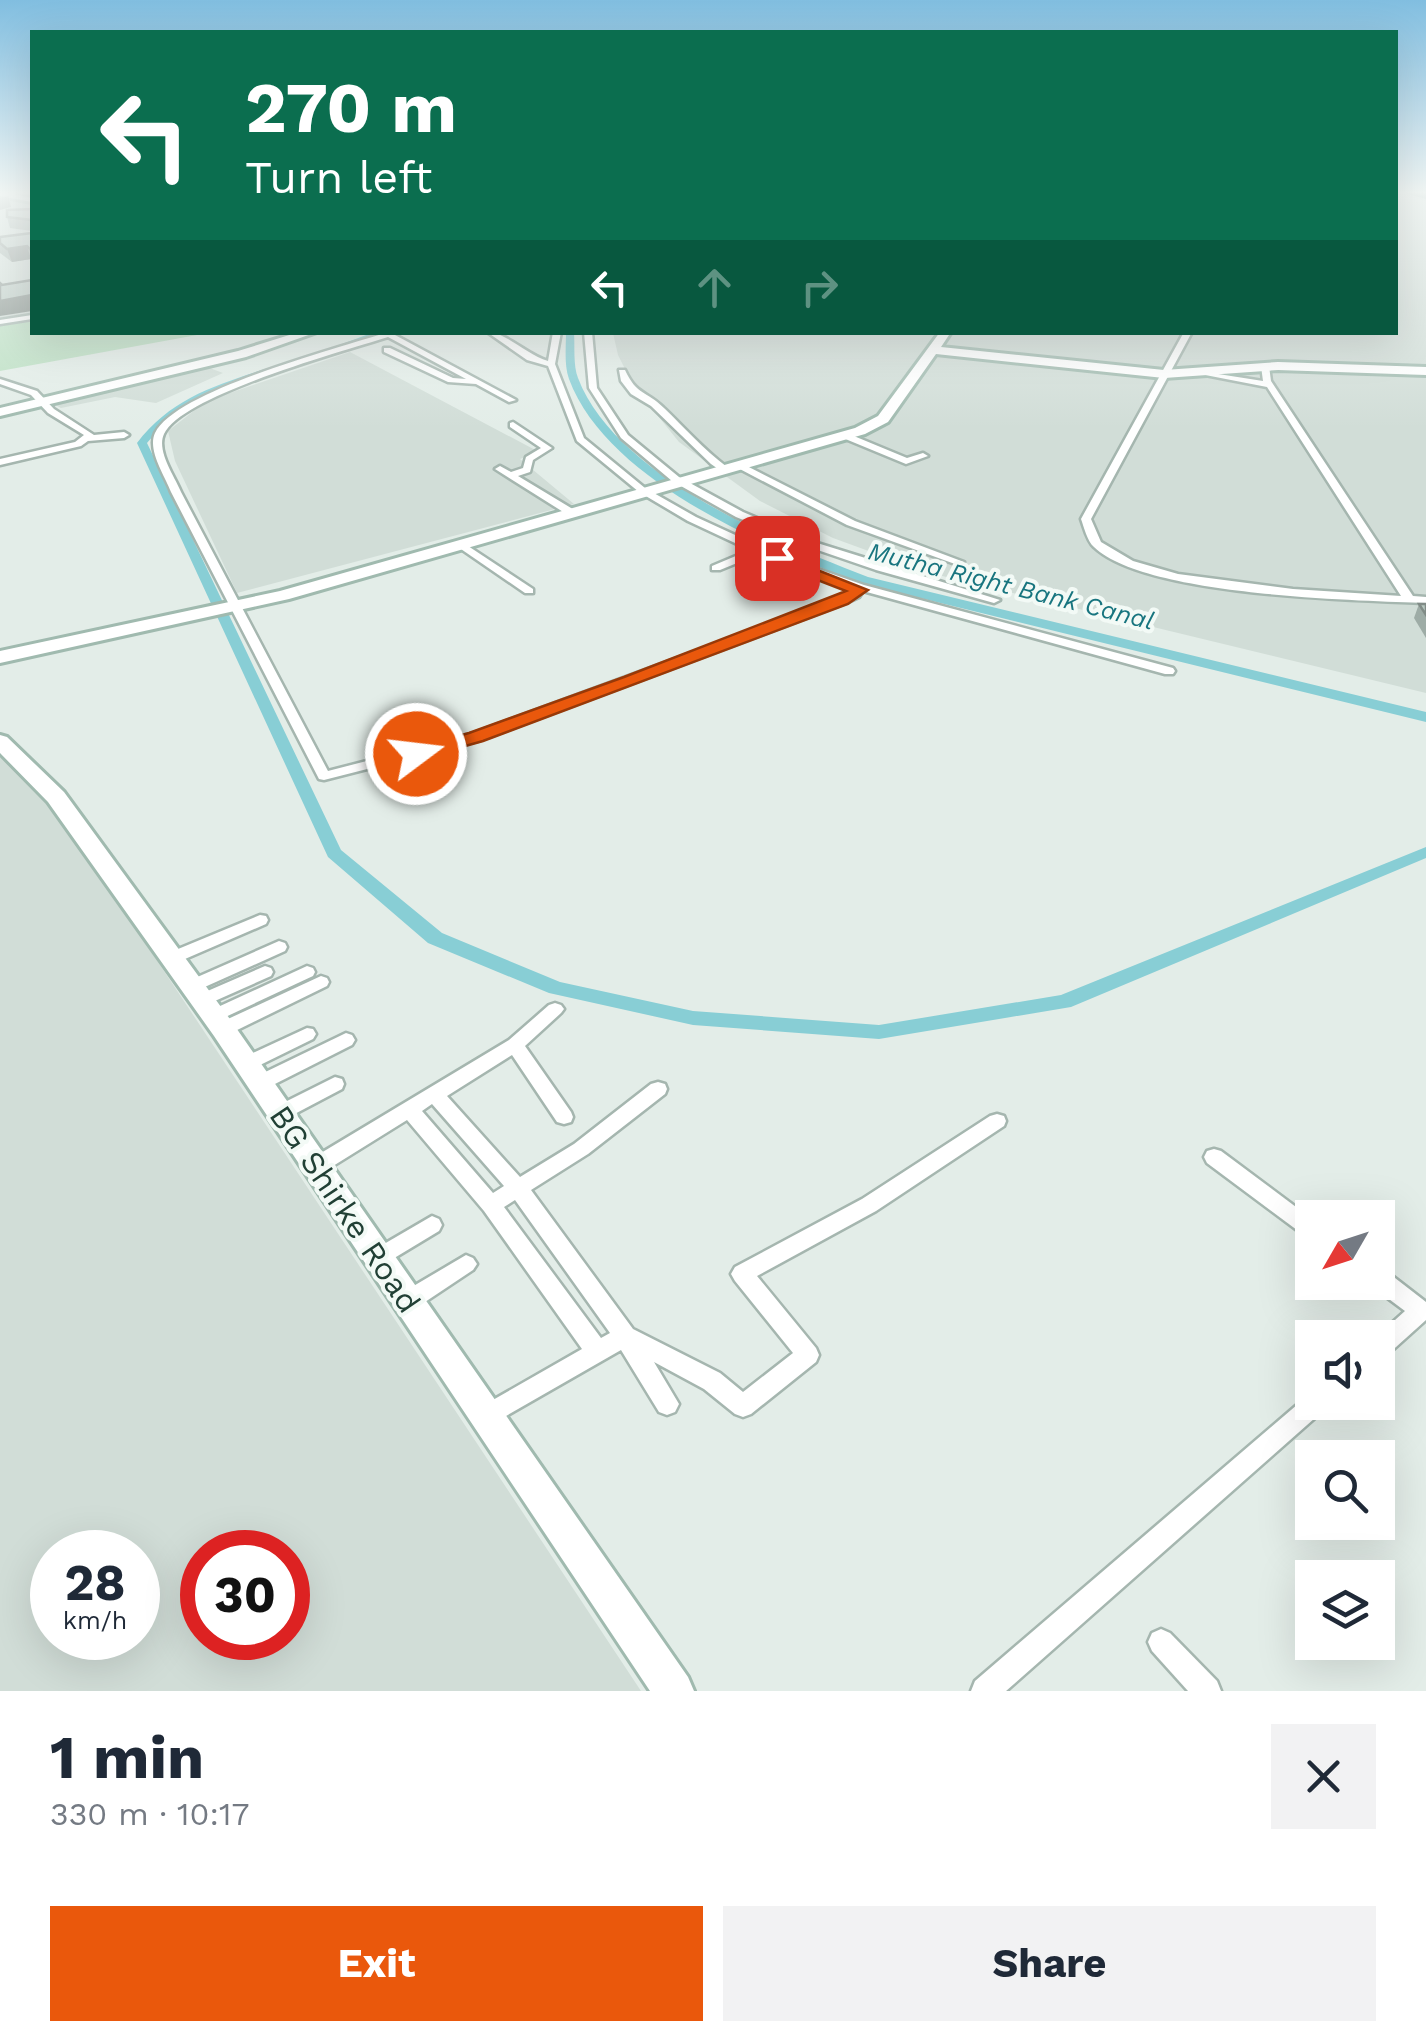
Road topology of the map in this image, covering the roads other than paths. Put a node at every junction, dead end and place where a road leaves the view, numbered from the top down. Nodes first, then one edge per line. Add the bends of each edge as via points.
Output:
1 (30, 317) edge
2 (0, 322) edge
3 (289, 335) edge
4 (302, 335) edge
5 (390, 335) edge
6 (395, 335) edge
7 (495, 335) edge
8 (556, 335) edge
9 (588, 335) edge
10 (944, 335) edge
11 (1186, 335) edge
12 (388, 350) dead end
13 (933, 350) junction
14 (551, 364) junction
15 (1265, 366) junction
16 (1426, 371) edge
17 (622, 372) dead end
18 (1199, 373) junction
19 (1164, 374) junction
20 (0, 381) edge
21 (484, 384) junction
22 (1270, 385) junction
23 (512, 400) dead end
24 (39, 401) junction
25 (0, 410) edge
26 (513, 425) dead end
27 (124, 435) dead end
28 (846, 436) junction
29 (89, 438) junction
30 (923, 456) dead end
31 (0, 462) edge
32 (732, 467) junction
33 (678, 482) junction
34 (647, 489) junction
35 (572, 513) junction
36 (468, 540) junction
37 (759, 550) junction
38 (959, 562) dead end
39 (716, 568) dead end
40 (860, 587) junction
41 (529, 591) dead end
42 (1409, 599) junction
43 (994, 600) dead end
44 (1426, 600) edge
45 (233, 607) junction
46 (0, 657) edge
47 (1169, 671) dead end
48 (0, 741) edge
49 (260, 920) dead end
50 (279, 947) dead end
51 (172, 958) junction
52 (266, 972) dead end
53 (314, 977) dead end
54 (207, 1008) junction
55 (555, 1010) dead end
56 (307, 1034) dead end
57 (346, 1040) dead end
58 (515, 1045) junction
59 (253, 1074) junction
60 (336, 1084) dead end
61 (658, 1089) dead end
62 (434, 1094) junction
63 (408, 1108) junction
64 (280, 1113) junction
65 (564, 1117) dead end
66 (997, 1122) dead end
67 (1214, 1157) dead end
68 (318, 1165) junction
69 (518, 1188) junction
70 (491, 1204) junction
71 (1295, 1217) edge
72 (432, 1225) dead end
73 (379, 1256) junction
74 (466, 1264) dead end
75 (1395, 1291) edge
76 (408, 1301) junction
77 (1395, 1333) edge
78 (625, 1336) junction
79 (596, 1350) junction
80 (667, 1404) dead end
81 (485, 1416) junction
82 (1295, 1420) edge
83 (1161, 1642) dead end
84 (674, 1691) edge
85 (984, 1691) edge
86 (1207, 1691) edge

1 - 2 street
3 - 24 street
4 - 24 street
5 - 45 street via 202,399 158,434 176,492
6 - 21 street
7 - 14 street
8 - 14 street
9 - 33 street via 584,360 611,420
10 - 13 street
11 - 19 street
12 - 21 street via 451,380
13 - 19 street
13 - 28 street via 883,419
14 - 34 street via 580,439
15 - 16 street
15 - 18 street
15 - 22 street
17 - 32 street via 632,393 657,405 690,445
18 - 19 street
18 - 22 street
19 - 42 street via 1086,520 1096,547 1184,580
20 - 24 street
21 - 23 street
22 - 42 street
24 - 25 street
24 - 29 street
26 - 35 street via 548,448 529,459 527,470 505,472
27 - 29 street
28 - 30 street via 906,461
28 - 32 street
29 - 31 street
32 - 33 street
32 - 38 street via 852,523
33 - 34 street
33 - 43 street via 762,528 866,566
34 - 35 street
34 - 37 street
35 - 36 street
36 - 41 street
36 - 45 street
37 - 39 street
37 - 40 street
40 - 45 street via 855,595 476,737 324,776
40 - 47 street
42 - 44 street
45 - 46 street
48 - 51 street, BG Shirke Road via 56,797
49 - 51 street
50 - 54 street
51 - 54 street, BG Shirke Road
52 - 54 street
53 - 54 street
54 - 59 street, BG Shirke Road
55 - 58 street
56 - 59 street
57 - 59 street
58 - 62 street
58 - 65 street
59 - 64 street, BG Shirke Road
60 - 64 street
61 - 69 street
62 - 63 street
62 - 69 street
63 - 68 street
63 - 70 street
64 - 68 street, BG Shirke Road
66 - 78 street via 869,1205 742,1274 808,1355 743,1406 712,1381
67 - 71 street
68 - 73 street, BG Shirke Road
69 - 70 street
69 - 78 street
70 - 79 street
72 - 73 street
73 - 76 street, BG Shirke Road
74 - 76 street
75 - 77 street via 1421,1310
76 - 81 street, BG Shirke Road
78 - 79 street
78 - 80 street
79 - 81 street
81 - 84 street, BG Shirke Road
82 - 85 street
83 - 86 street

